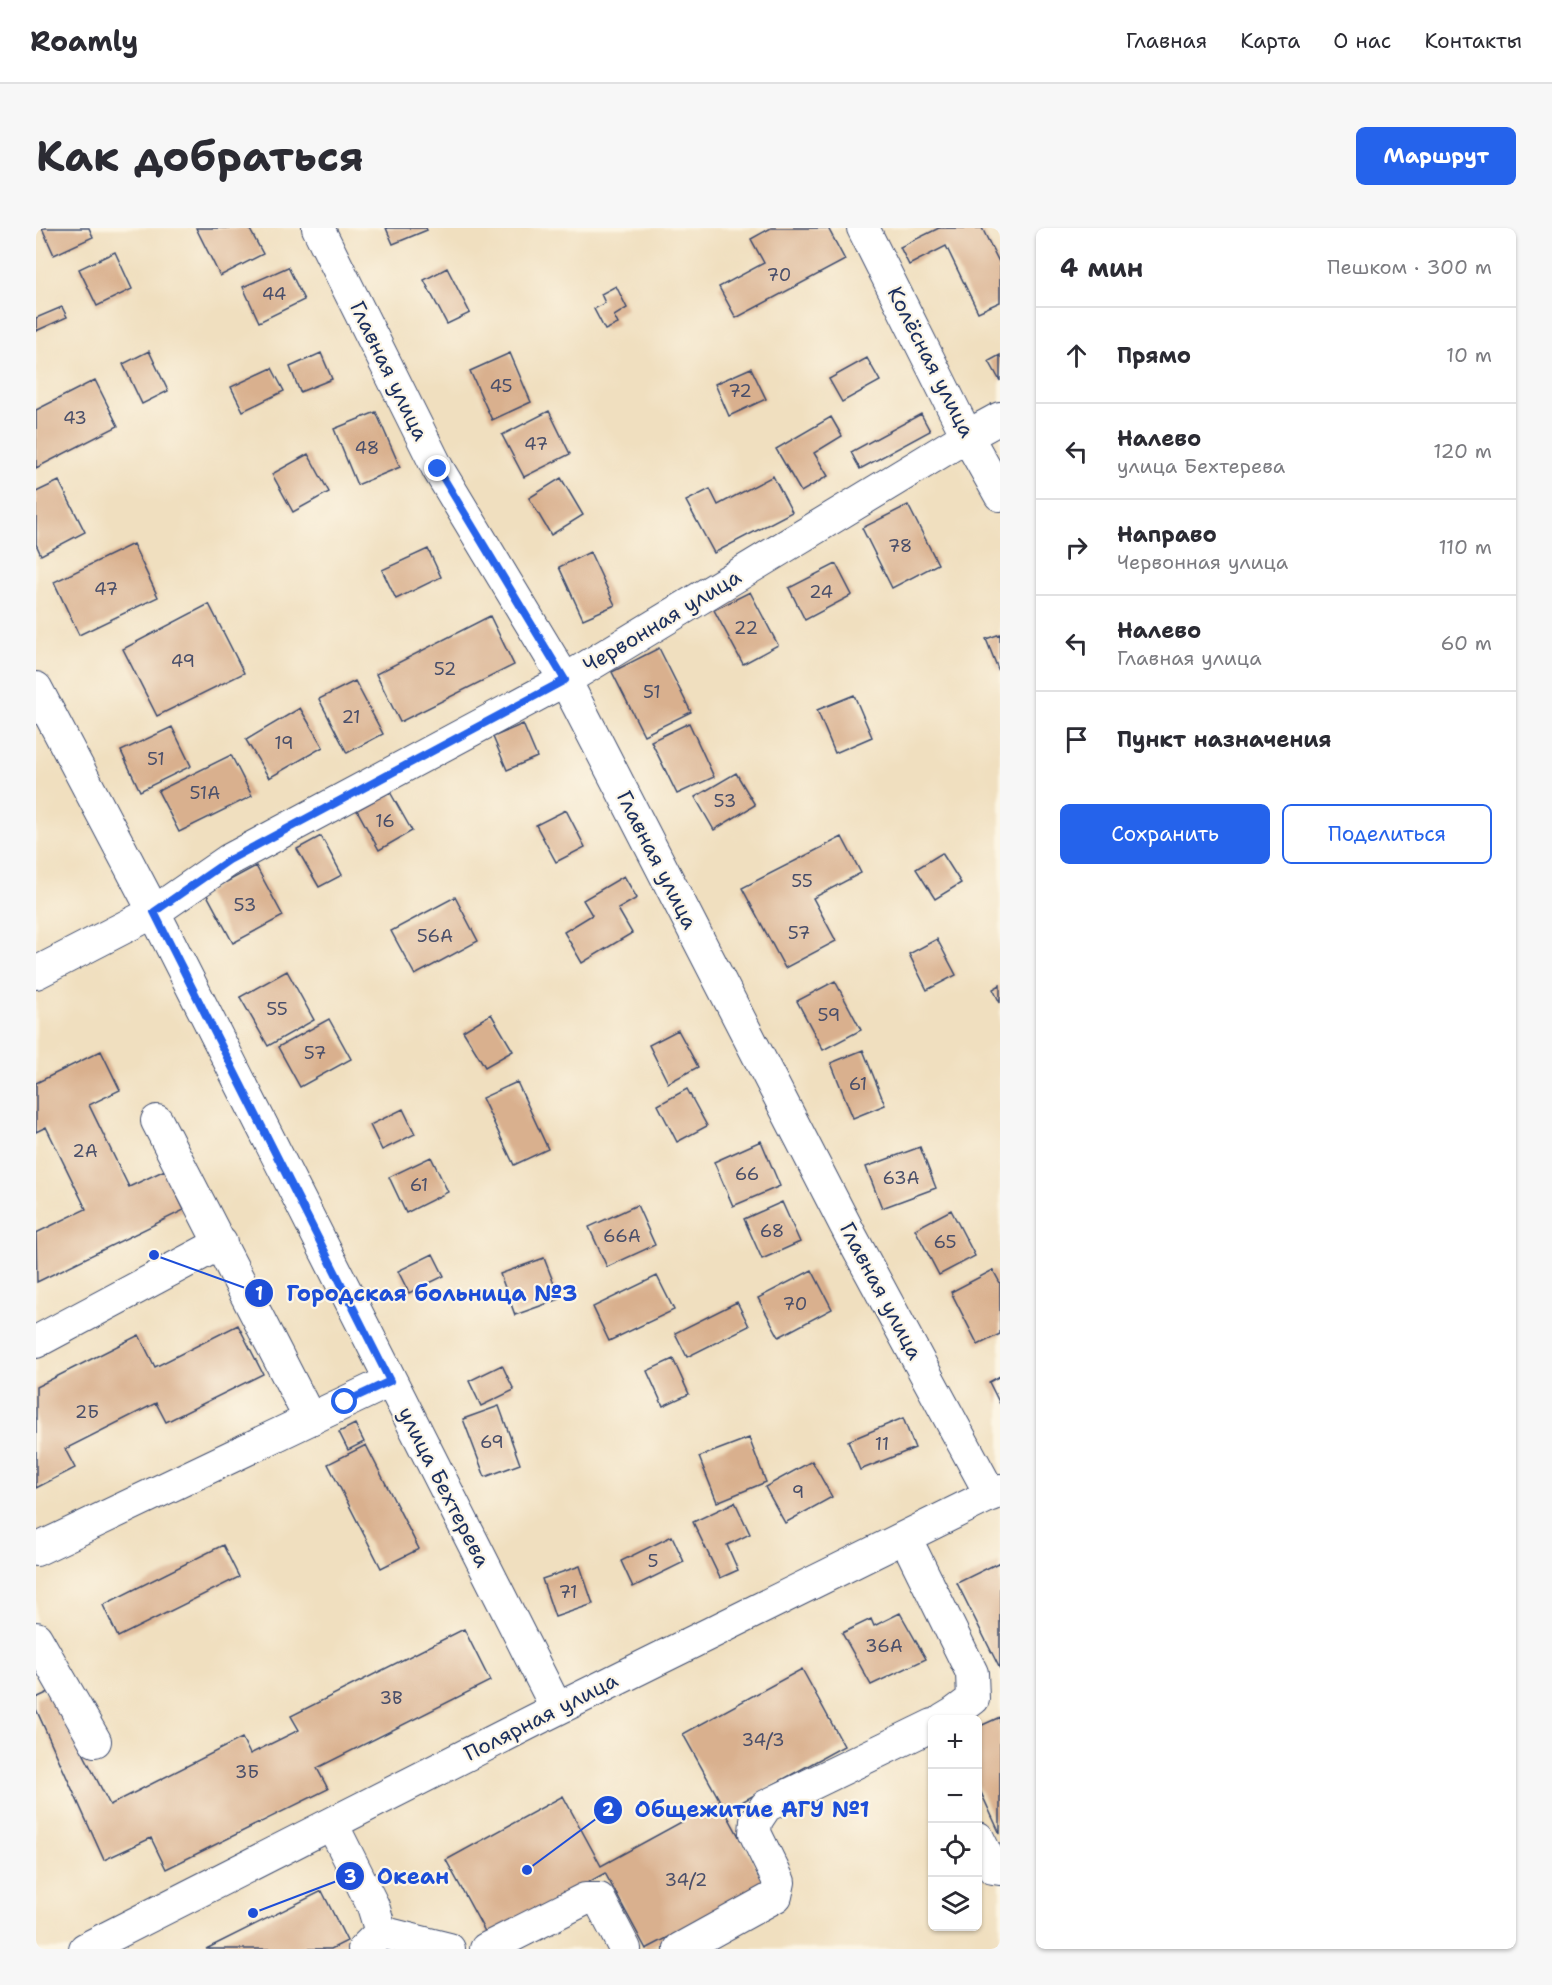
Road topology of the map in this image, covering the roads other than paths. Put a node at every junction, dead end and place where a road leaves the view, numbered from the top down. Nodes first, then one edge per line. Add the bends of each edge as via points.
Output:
1 (318, 228) edge
2 (863, 228) edge
3 (1000, 418) edge
4 (967, 436) junction
5 (1000, 495) edge
6 (565, 680) junction
7 (36, 688) edge
8 (154, 912) junction
9 (36, 973) edge
10 (158, 1121) dead end
11 (221, 1243) junction
12 (36, 1342) edge
13 (390, 1381) junction
14 (310, 1419) junction
15 (995, 1492) edge
16 (904, 1537) junction
17 (36, 1550) edge
18 (36, 1638) edge
19 (557, 1709) junction
20 (953, 1715) edge
21 (928, 1733) edge
22 (95, 1741) dead end
23 (332, 1824) junction
24 (982, 1846) edge
25 (1000, 1869) edge
26 (372, 1940) edge
27 (85, 1949) edge
28 (449, 1949) edge
29 (486, 1949) edge
30 (625, 1949) edge
31 (680, 1949) edge

1 - 6 street, Главная улица via 438,469
2 - 4 street, Колёсная улица
3 - 4 street, Червонная улица
4 - 5 street, Колёсная улица
4 - 6 street, Червонная улица
6 - 8 street, Червонная улица via 229,860
6 - 15 street, Главная улица via 851,1236
7 - 8 street, улица Бехтерева
8 - 9 street, Червонная улица
8 - 13 street, улица Бехтерева
10 - 11 street
11 - 12 street
11 - 14 street
13 - 14 street
13 - 19 street, улица Бехтерева
14 - 17 street
15 - 16 street, Полярная улица
16 - 19 street, Полярная улица
16 - 20 street via 972,1673 973,1699
18 - 22 street
19 - 23 street, Полярная улица
21 - 31 street via 766,1806 756,1821 755,1833 779,1882 776,1896
23 - 26 street via 373,1906
23 - 27 street, Полярная улица
24 - 25 street via 993,1868
26 - 28 street
29 - 30 street via 585,1899 598,1899

